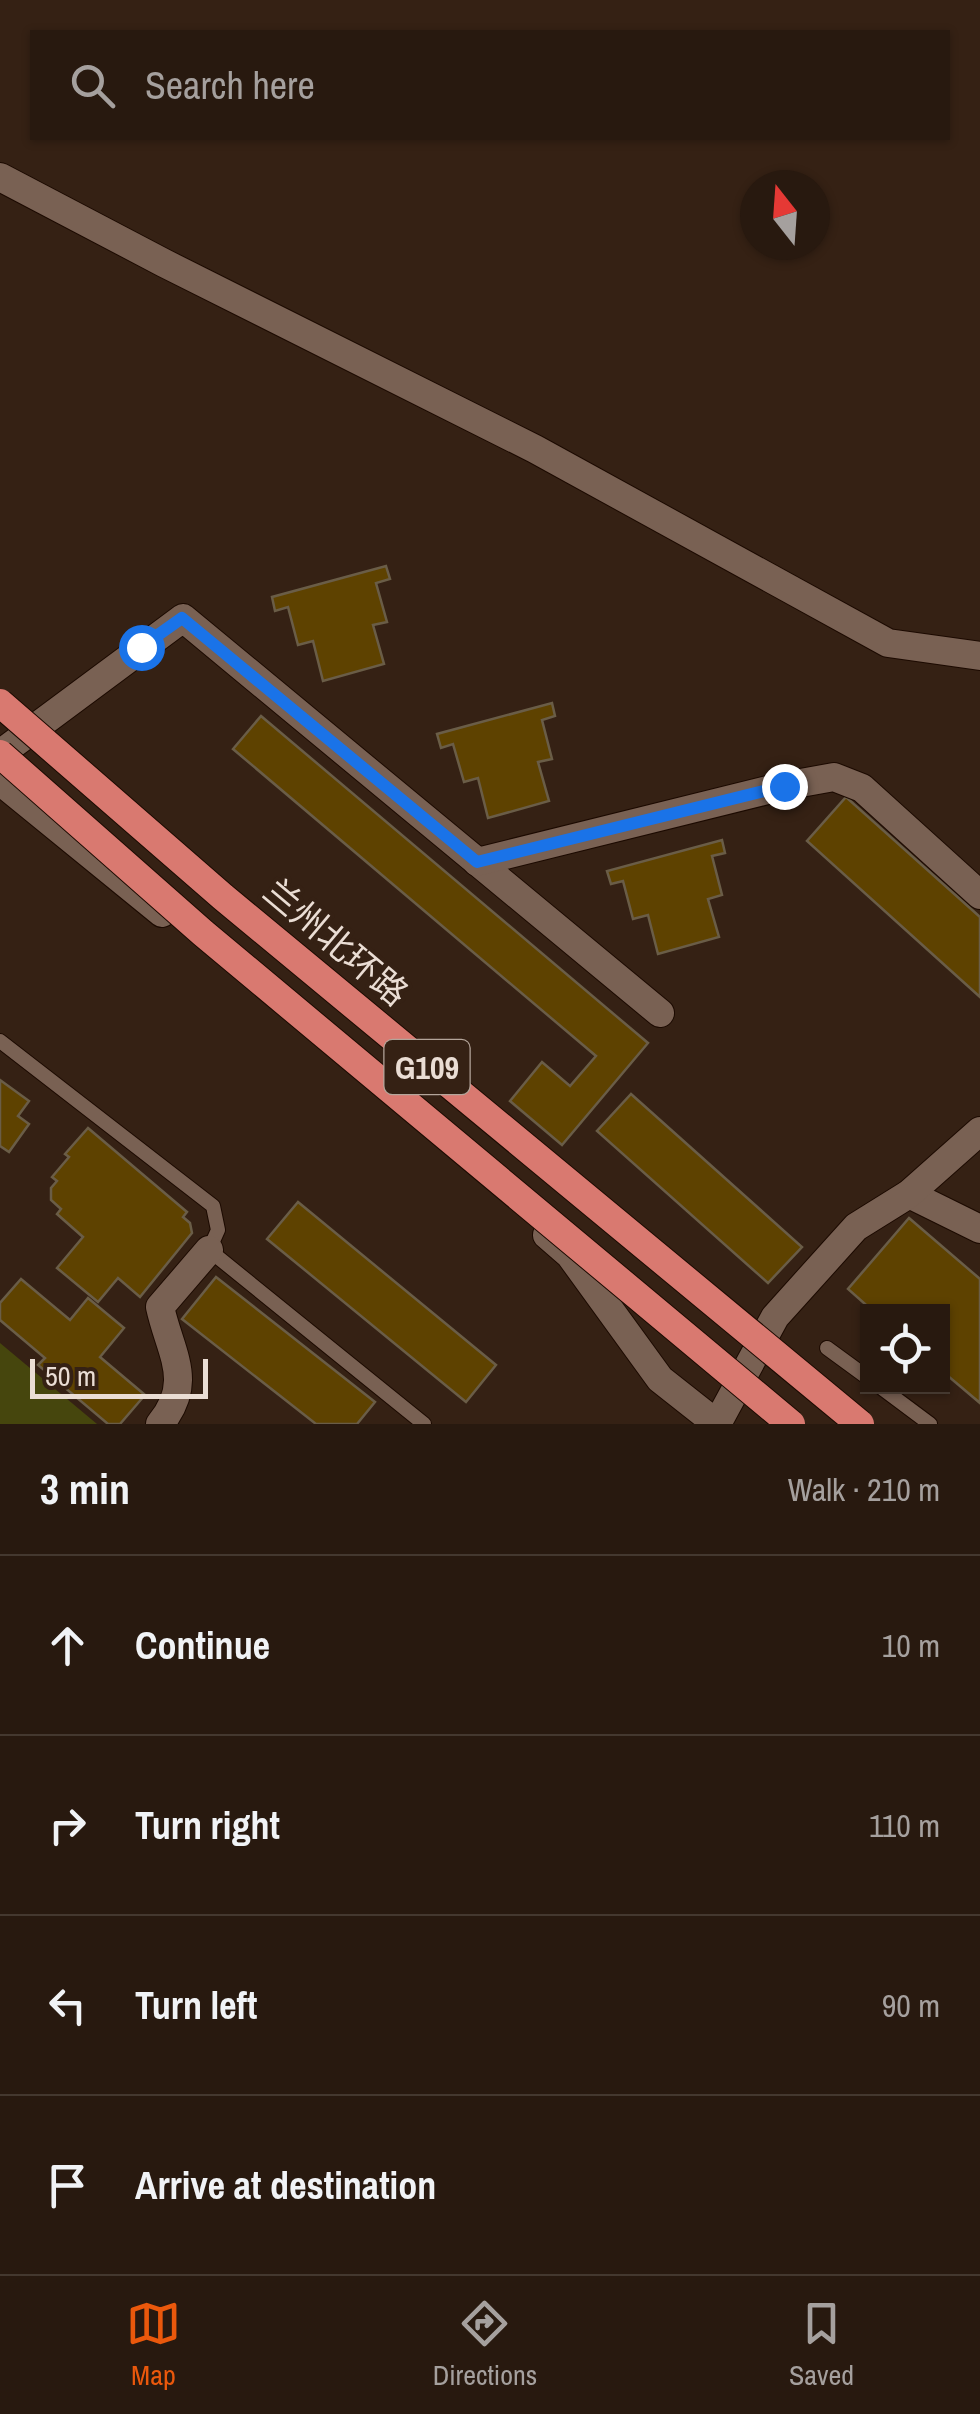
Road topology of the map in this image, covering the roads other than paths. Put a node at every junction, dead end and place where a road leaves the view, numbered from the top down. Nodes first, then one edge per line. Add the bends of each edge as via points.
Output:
1 (0, 177) edge
2 (980, 656) edge
3 (0, 704) edge
4 (0, 754) edge
5 (0, 781) edge
6 (477, 862) junction
7 (980, 894) edge
8 (660, 1013) dead end
9 (0, 1041) edge
10 (980, 1131) edge
11 (909, 1194) junction
12 (980, 1229) edge
13 (209, 1250) junction
14 (826, 1348) dead end
15 (860, 1372) edge
16 (890, 1394) edge
17 (160, 1424) edge
18 (424, 1424) edge
19 (791, 1424) edge
20 (860, 1424) edge
21 (930, 1424) edge

1 - 2 street via 535,448 888,642
3 - 20 highway, 兰州北环路 / G109, bridge
4 - 6 street via 182,618
4 - 19 highway, G109, bridge
5 - 11 street via 556,1242 660,1379 717,1424 775,1318 856,1227
6 - 7 street via 834,777 862,788
6 - 8 street
9 - 13 lane via 213,1206 218,1230
10 - 11 street
11 - 12 street
13 - 17 street via 160,1307 180,1386
13 - 18 lane
14 - 15 lane
16 - 21 lane

